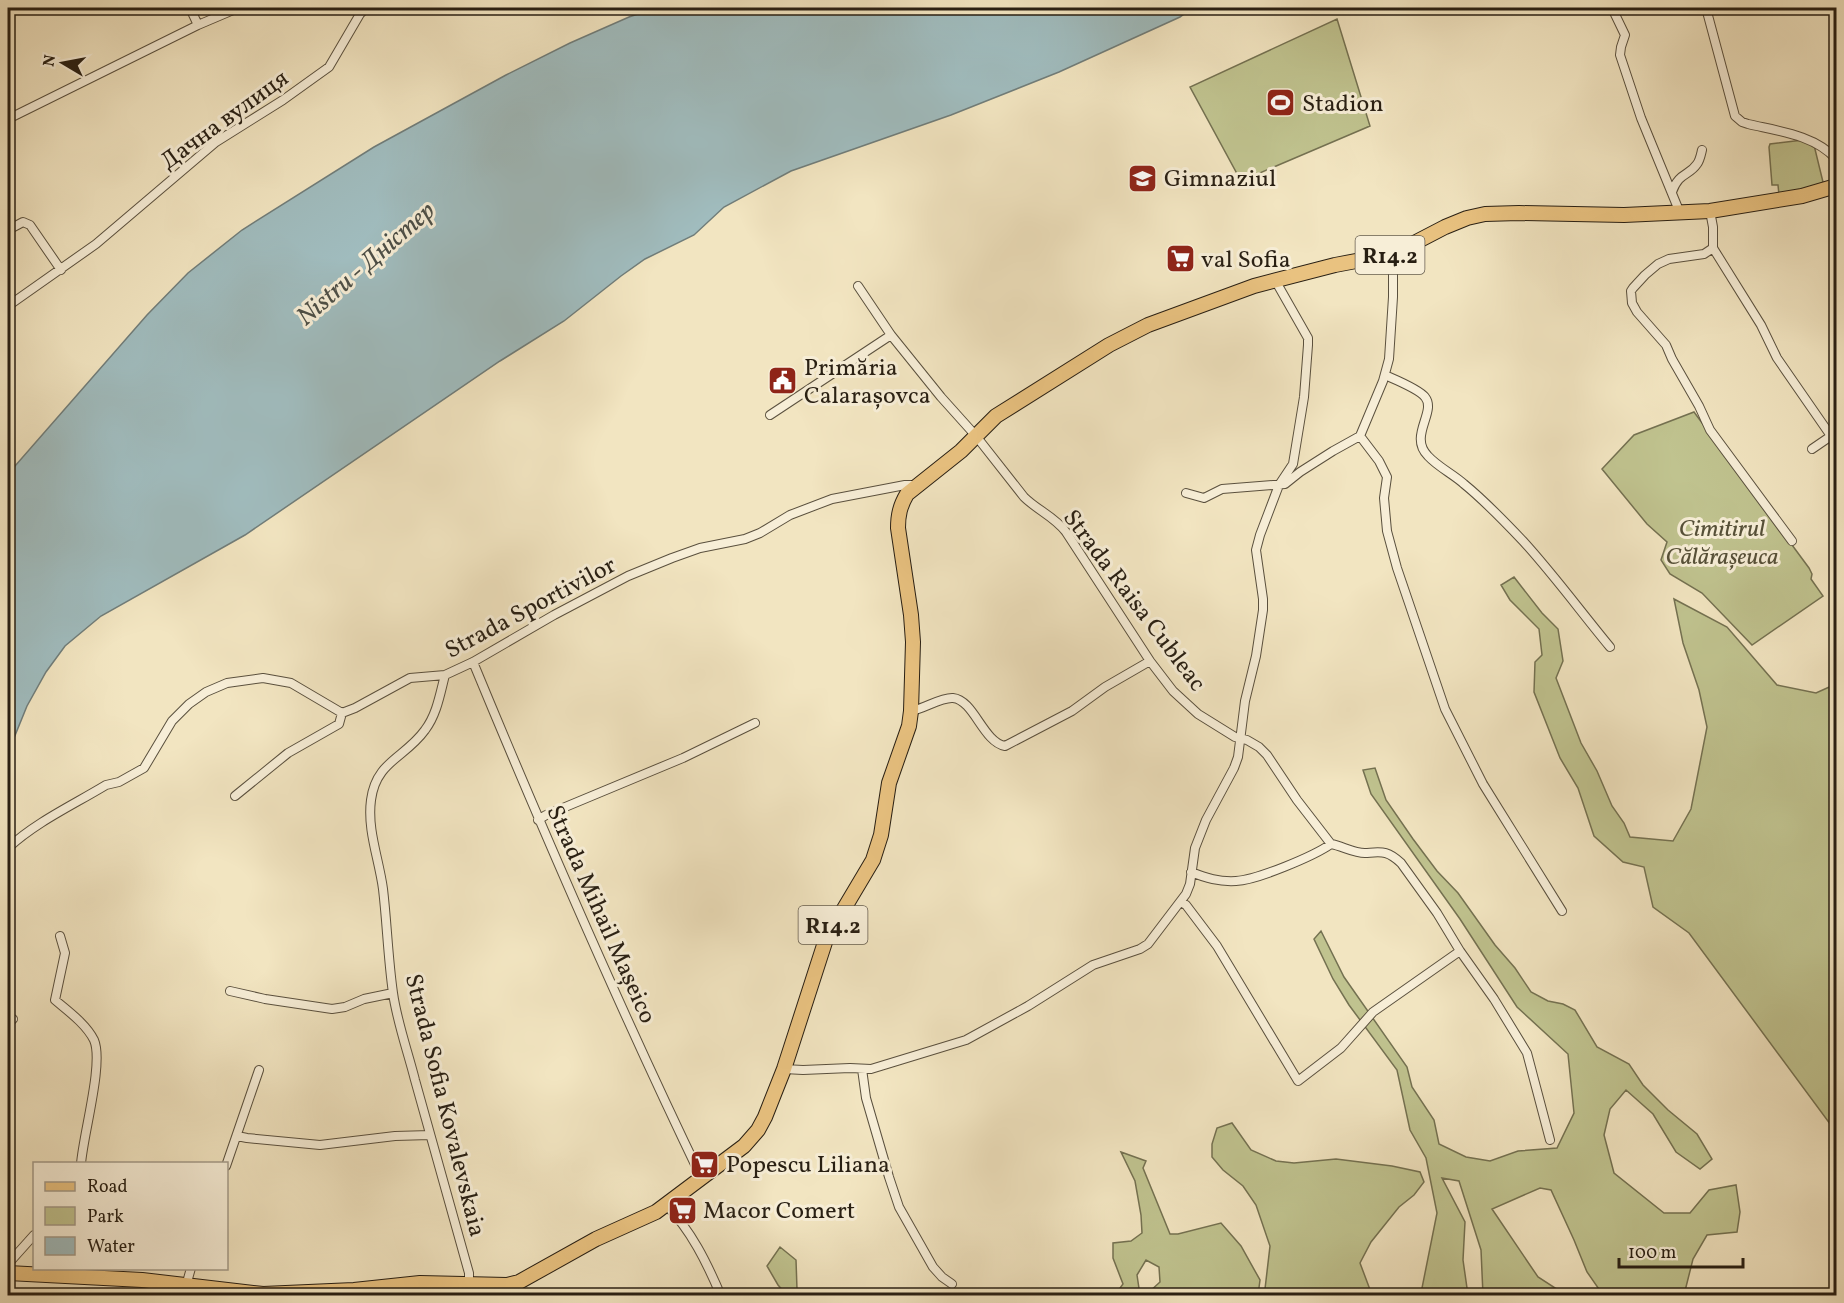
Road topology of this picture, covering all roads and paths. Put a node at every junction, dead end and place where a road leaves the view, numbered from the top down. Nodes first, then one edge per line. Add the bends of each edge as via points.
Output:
1 (190, 8) edge
2 (238, 8) edge
3 (366, 8) edge
4 (1612, 8) edge
5 (1706, 8) edge
6 (198, 25) junction
7 (8, 118) edge
8 (1702, 150) dead end
9 (1836, 159) edge
10 (1836, 186) edge
11 (1672, 192) junction
12 (1710, 211) junction
13 (1680, 213) junction
14 (8, 230) edge
15 (1713, 248) junction
16 (1393, 254) junction
17 (61, 270) junction
18 (1275, 280) junction
19 (858, 286) dead end
20 (8, 306) edge
21 (891, 335) junction
22 (1385, 375) junction
23 (770, 415) dead end
24 (976, 436) junction
25 (1360, 436) junction
26 (1812, 449) dead end
27 (919, 484) junction
28 (1280, 485) junction
29 (1185, 493) dead end
30 (1792, 541) dead end
31 (1610, 647) dead end
32 (1150, 661) junction
33 (473, 662) junction
34 (445, 675) junction
35 (911, 711) junction
36 (342, 713) junction
37 (755, 723) dead end
38 (1241, 739) junction
39 (235, 796) dead end
40 (538, 820) junction
41 (1331, 844) junction
42 (8, 848) edge
43 (1191, 872) junction
44 (1181, 902) junction
45 (1562, 911) dead end
46 (60, 936) dead end
47 (1460, 951) junction
48 (230, 991) dead end
49 (393, 993) junction
50 (784, 1069) junction
51 (862, 1069) junction
52 (259, 1070) dead end
53 (430, 1135) junction
54 (237, 1136) junction
55 (1550, 1140) dead end
56 (81, 1162) edge
57 (227, 1162) edge
58 (702, 1179) junction
59 (666, 1205) junction
60 (33, 1236) edge
61 (8, 1264) edge
62 (191, 1270) edge
63 (8, 1273) edge
64 (952, 1284) dead end
65 (182, 1288) edge
66 (477, 1288) edge
67 (721, 1296) edge

1 - 6 street
2 - 6 street
3 - 17 street, Дачна вулиця via 329,67 216,142
4 - 11 street via 1625,35 1620,55
5 - 9 street via 1735,116 1748,124 1816,142
6 - 7 street
8 - 11 street via 1697,165 1681,176
10 - 12 main road, R14.2 via 1802,196
11 - 13 street
12 - 13 main road, R14.2
12 - 15 street
13 - 16 main road, R14.2 via 1485,214 1445,227
14 - 17 street via 23,222 30,225
15 - 26 street via 1777,358 1831,436
15 - 30 street via 1704,254 1658,264 1631,291 1632,303 1666,345 1710,430
16 - 18 main road, R14.2
16 - 22 street via 1390,349
17 - 20 street, Дачна вулиця
18 - 24 main road, R14.2 via 1127,335 1007,408
18 - 28 street via 1306,334 1308,345 1293,464
19 - 21 street, Strada Raisa Cubleac
21 - 23 street
21 - 24 street, Strada Raisa Cubleac
22 - 25 street
22 - 31 street via 1424,395 1428,402 1421,438 1422,449 1429,458 1464,483 1523,542
24 - 27 main road, R14.2
24 - 32 street, Strada Raisa Cubleac via 1024,497 1062,527
25 - 28 street
25 - 45 street via 1387,477 1387,531 1445,709 1483,784
27 - 33 street, Strada Sportivilor via 832,499 790,515 745,539 672,558 618,581
27 - 35 main road, R14.2 via 907,494 898,515 913,642
28 - 29 street via 1222,489 1204,498
28 - 38 street via 1256,550 1263,610
32 - 35 street via 1072,711 1005,746 993,740 975,716 952,698
32 - 38 street, Strada Raisa Cubleac via 1173,691 1198,714
33 - 34 street, Strada Sportivilor
33 - 40 street, Strada Mihail Mașeico
34 - 36 street, Strada Sportivilor via 410,678
34 - 49 street, Strada Sofia Kovalevskaia via 432,720 411,746 388,763 375,782 371,799 370,824 380,865
35 - 50 main road, R14.2 via 889,783 875,855 826,939
36 - 39 street via 339,724 288,753
36 - 42 street via 291,683 263,678 206,692 172,721 144,768 106,785 38,825
37 - 40 street
38 - 41 street, Strada Raisa Cubleac via 1253,742 1267,755
38 - 43 street via 1237,762 1206,820
40 - 58 street, Strada Mihail Mașeico
41 - 43 street via 1301,860 1239,881 1214,880
41 - 47 street via 1394,856
43 - 44 street
44 - 47 street via 1217,946 1298,1081 1341,1048 1373,1012
44 - 51 street via 1149,944 1140,949 1093,965 966,1040
46 - 56 street via 64,952 55,1000 94,1039 97,1053
47 - 55 street via 1527,1053
48 - 49 street via 332,1009
49 - 53 street, Strada Sofia Kovalevskaia
50 - 51 street
50 - 58 main road, R14.2 via 758,1130
51 - 64 street via 866,1098 899,1207 933,1267
52 - 54 street
53 - 54 street via 320,1145
53 - 66 street, Strada Sofia Kovalevskaia via 469,1273
54 - 57 street
58 - 59 main road, R14.2
59 - 66 main road, R14.2 via 519,1282
59 - 67 street via 693,1241
60 - 61 street
62 - 65 street
63 - 65 main road, R14.2 via 142,1280
65 - 66 main road, R14.2 via 279,1294 420,1283

